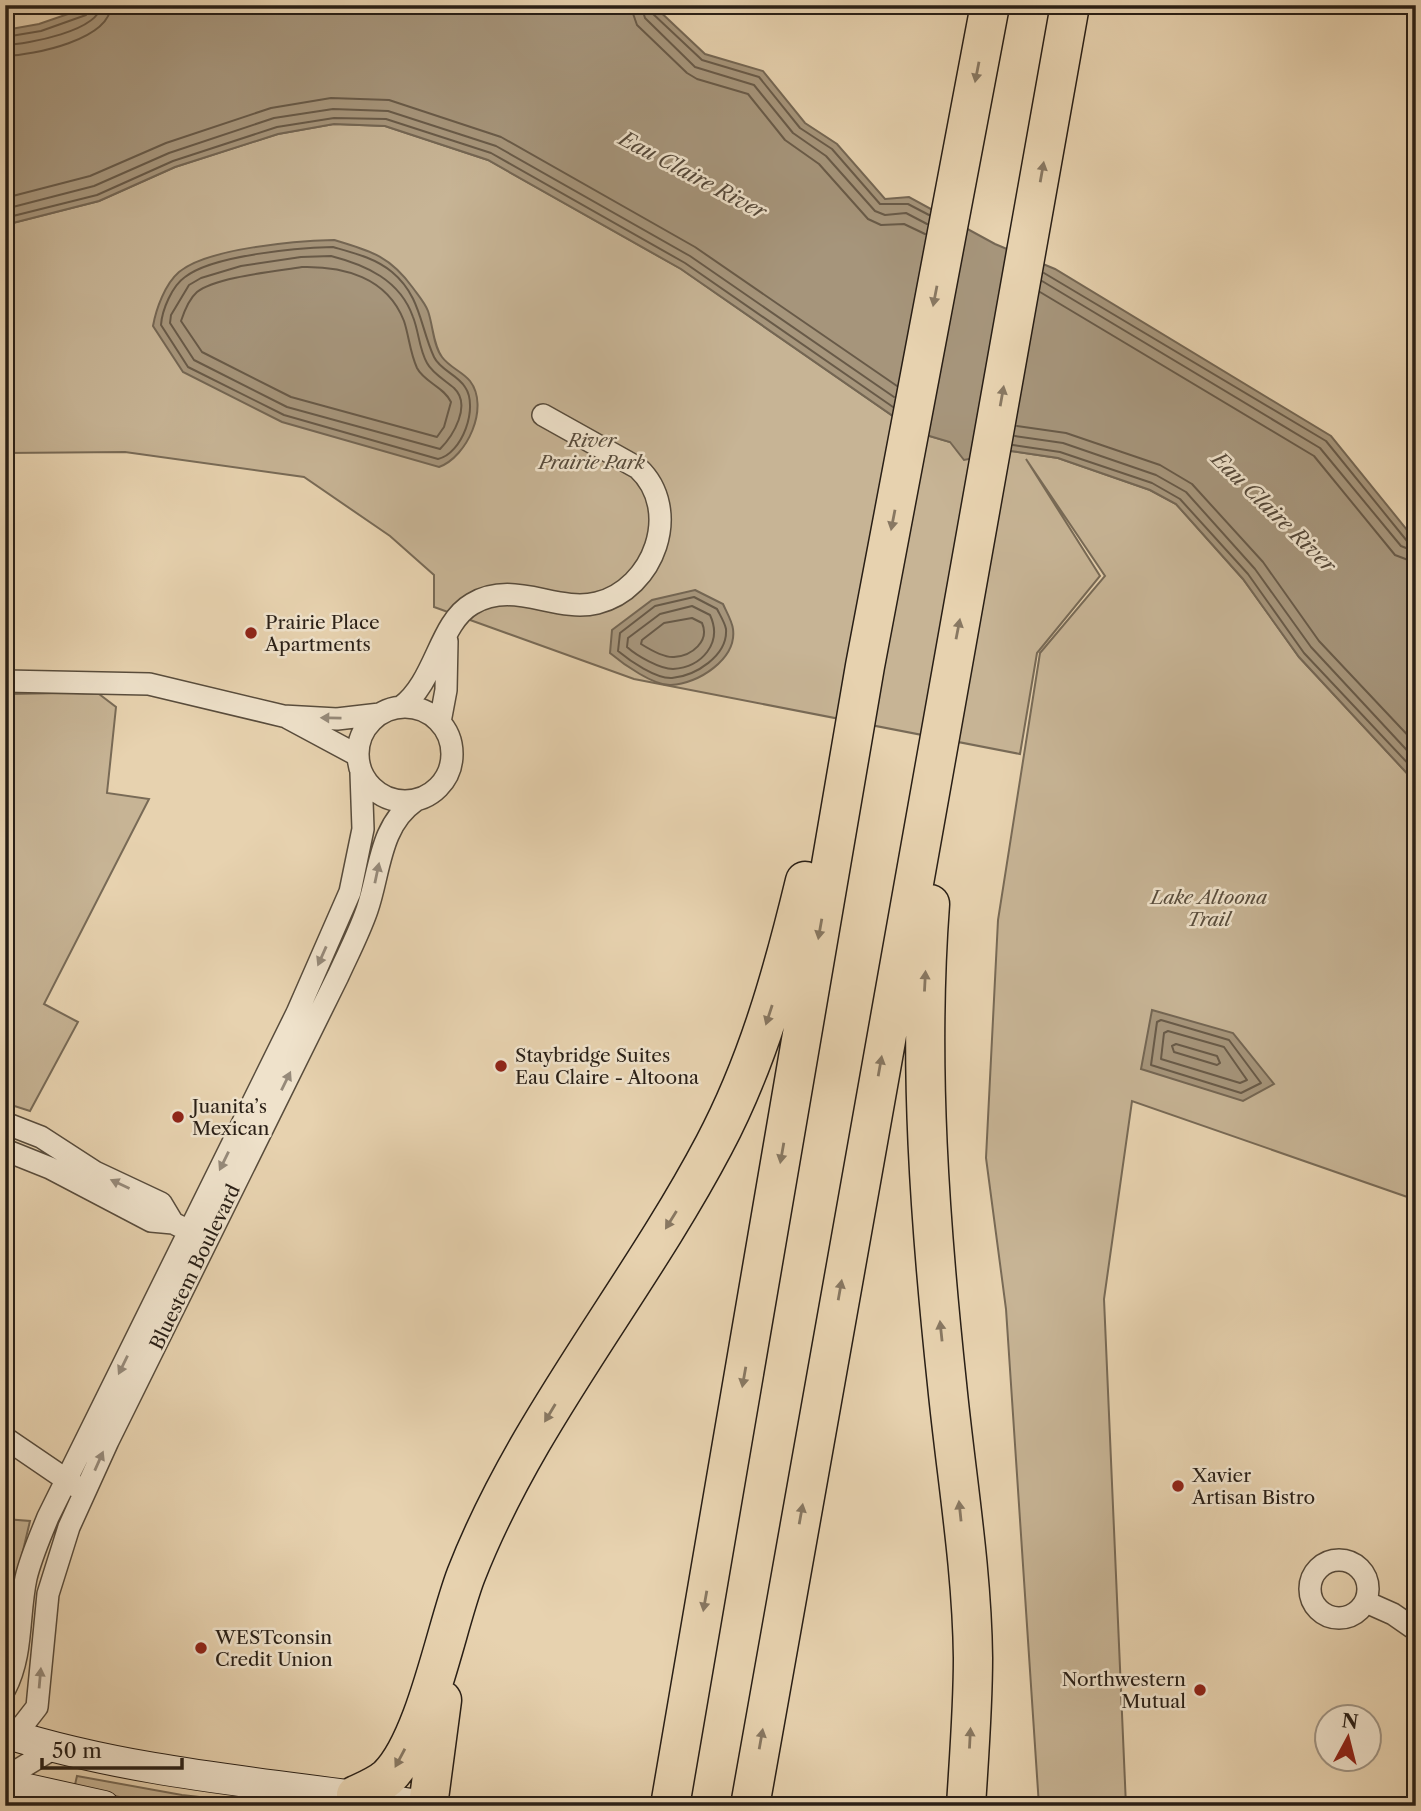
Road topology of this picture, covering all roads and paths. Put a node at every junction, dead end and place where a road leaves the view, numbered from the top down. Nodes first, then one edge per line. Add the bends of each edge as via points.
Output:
1 (989, 5) edge
2 (1070, 5) edge
3 (543, 415) dead end
4 (448, 636) junction
5 (868, 655) junction
6 (5, 681) edge
7 (945, 696) junction
8 (401, 707) junction
9 (380, 714) junction
10 (283, 716) junction
11 (440, 722) junction
12 (359, 764) junction
13 (415, 801) junction
14 (5, 1123) edge
15 (5, 1150) edge
16 (181, 1227) junction
17 (209, 1241) junction
18 (5, 1438) edge
19 (66, 1478) junction
20 (85, 1492) junction
21 (1366, 1602) dead end
22 (1416, 1630) edge
23 (443, 1649) junction
24 (5, 1689) edge
25 (7, 1735) edge
26 (54, 1748) junction
27 (5, 1779) edge
28 (5, 1784) edge
29 (356, 1795) junction
30 (33, 1799) edge
31 (104, 1806) edge
32 (427, 1806) edge
33 (670, 1806) edge
34 (750, 1806) edge
35 (966, 1806) edge

1 -> 5 highway
7 -> 2 highway
3 - 4 street via 647,477 660,510 653,552 637,581 606,600 580,604 496,595 468,606
4 - 8 street via 424,684
4 - 11 street
5 -> 23 highway via 833,769 773,1001 738,1095 680,1205 494,1513 464,1578
5 -> 33 highway
6 - 10 street via 149,684
34 -> 7 highway
35 -> 7 highway via 972,1657 969,1597 935,1273 923,1069
8 - 9 street
8 - 11 street via 415,708
9 -> 10 street via 337,719
9 - 12 street, Bluestem Boulevard via 363,732
10 - 12 street
11 - 13 street, Bluestem Boulevard via 452,747 448,775 434,792
12 - 13 street via 370,787 383,797
12 -> 16 street, Bluestem Boulevard via 363,829 350,892 297,1013
17 -> 13 street, Bluestem Boulevard via 366,913 385,841 405,807
16 -> 14 street via 161,1203 95,1172 41,1137
15 - 16 street via 50,1168 150,1221
16 - 17 street
16 -> 19 street, Bluestem Boulevard
20 -> 17 street, Bluestem Boulevard
18 - 19 street
19 - 20 street
19 - 24 street, Bluestem Boulevard via 34,1552 13,1673
25 -> 20 street, Bluestem Boulevard via 23,1726 37,1707 48,1594
21 - 22 street
23 -> 29 highway via 424,1708 397,1765 382,1782
23 - 32 highway via 442,1704
25 - 26 main road
26 - 27 street
26 - 29 main road via 164,1769
28 - 30 main road
29 - 32 main road
30 - 31 main road

